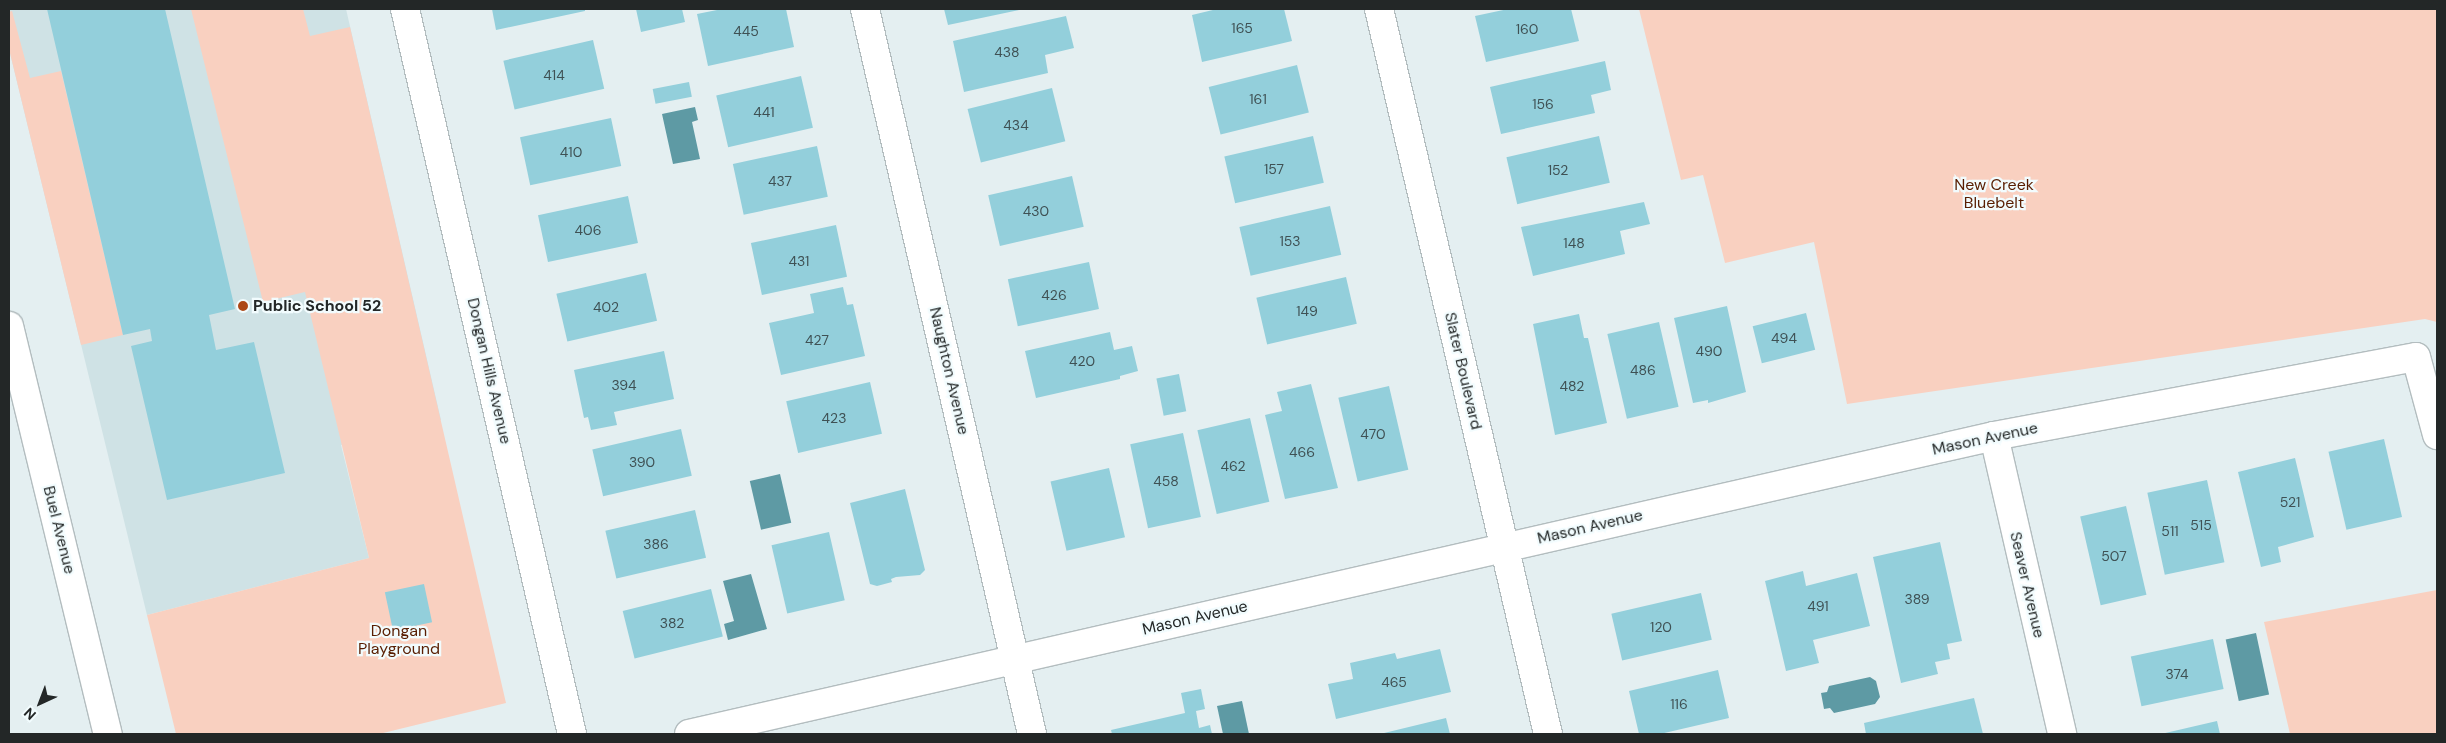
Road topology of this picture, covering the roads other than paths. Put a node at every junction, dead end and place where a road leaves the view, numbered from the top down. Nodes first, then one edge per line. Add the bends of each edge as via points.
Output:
1 (405, 9) edge
2 (865, 9) edge
3 (1379, 9) edge
4 (9, 326) edge
5 (2437, 435) edge
6 (1994, 436) junction
7 (1504, 546) junction
8 (1015, 660) junction
9 (108, 734) edge
10 (572, 734) edge
11 (689, 734) edge
12 (1032, 734) edge
13 (1548, 734) edge
14 (2062, 734) edge

1 - 10 street, Dongan Hills Avenue
2 - 8 street, Naughton Avenue
3 - 7 street, Slater Boulevard
4 - 9 street, Buel Avenue
5 - 6 street, Mason Avenue via 2416,357
6 - 7 street, Mason Avenue
6 - 14 street, Seaver Avenue
7 - 8 street, Mason Avenue
7 - 13 street, Slater Boulevard
8 - 11 street, Mason Avenue
8 - 12 street, Naughton Avenue

